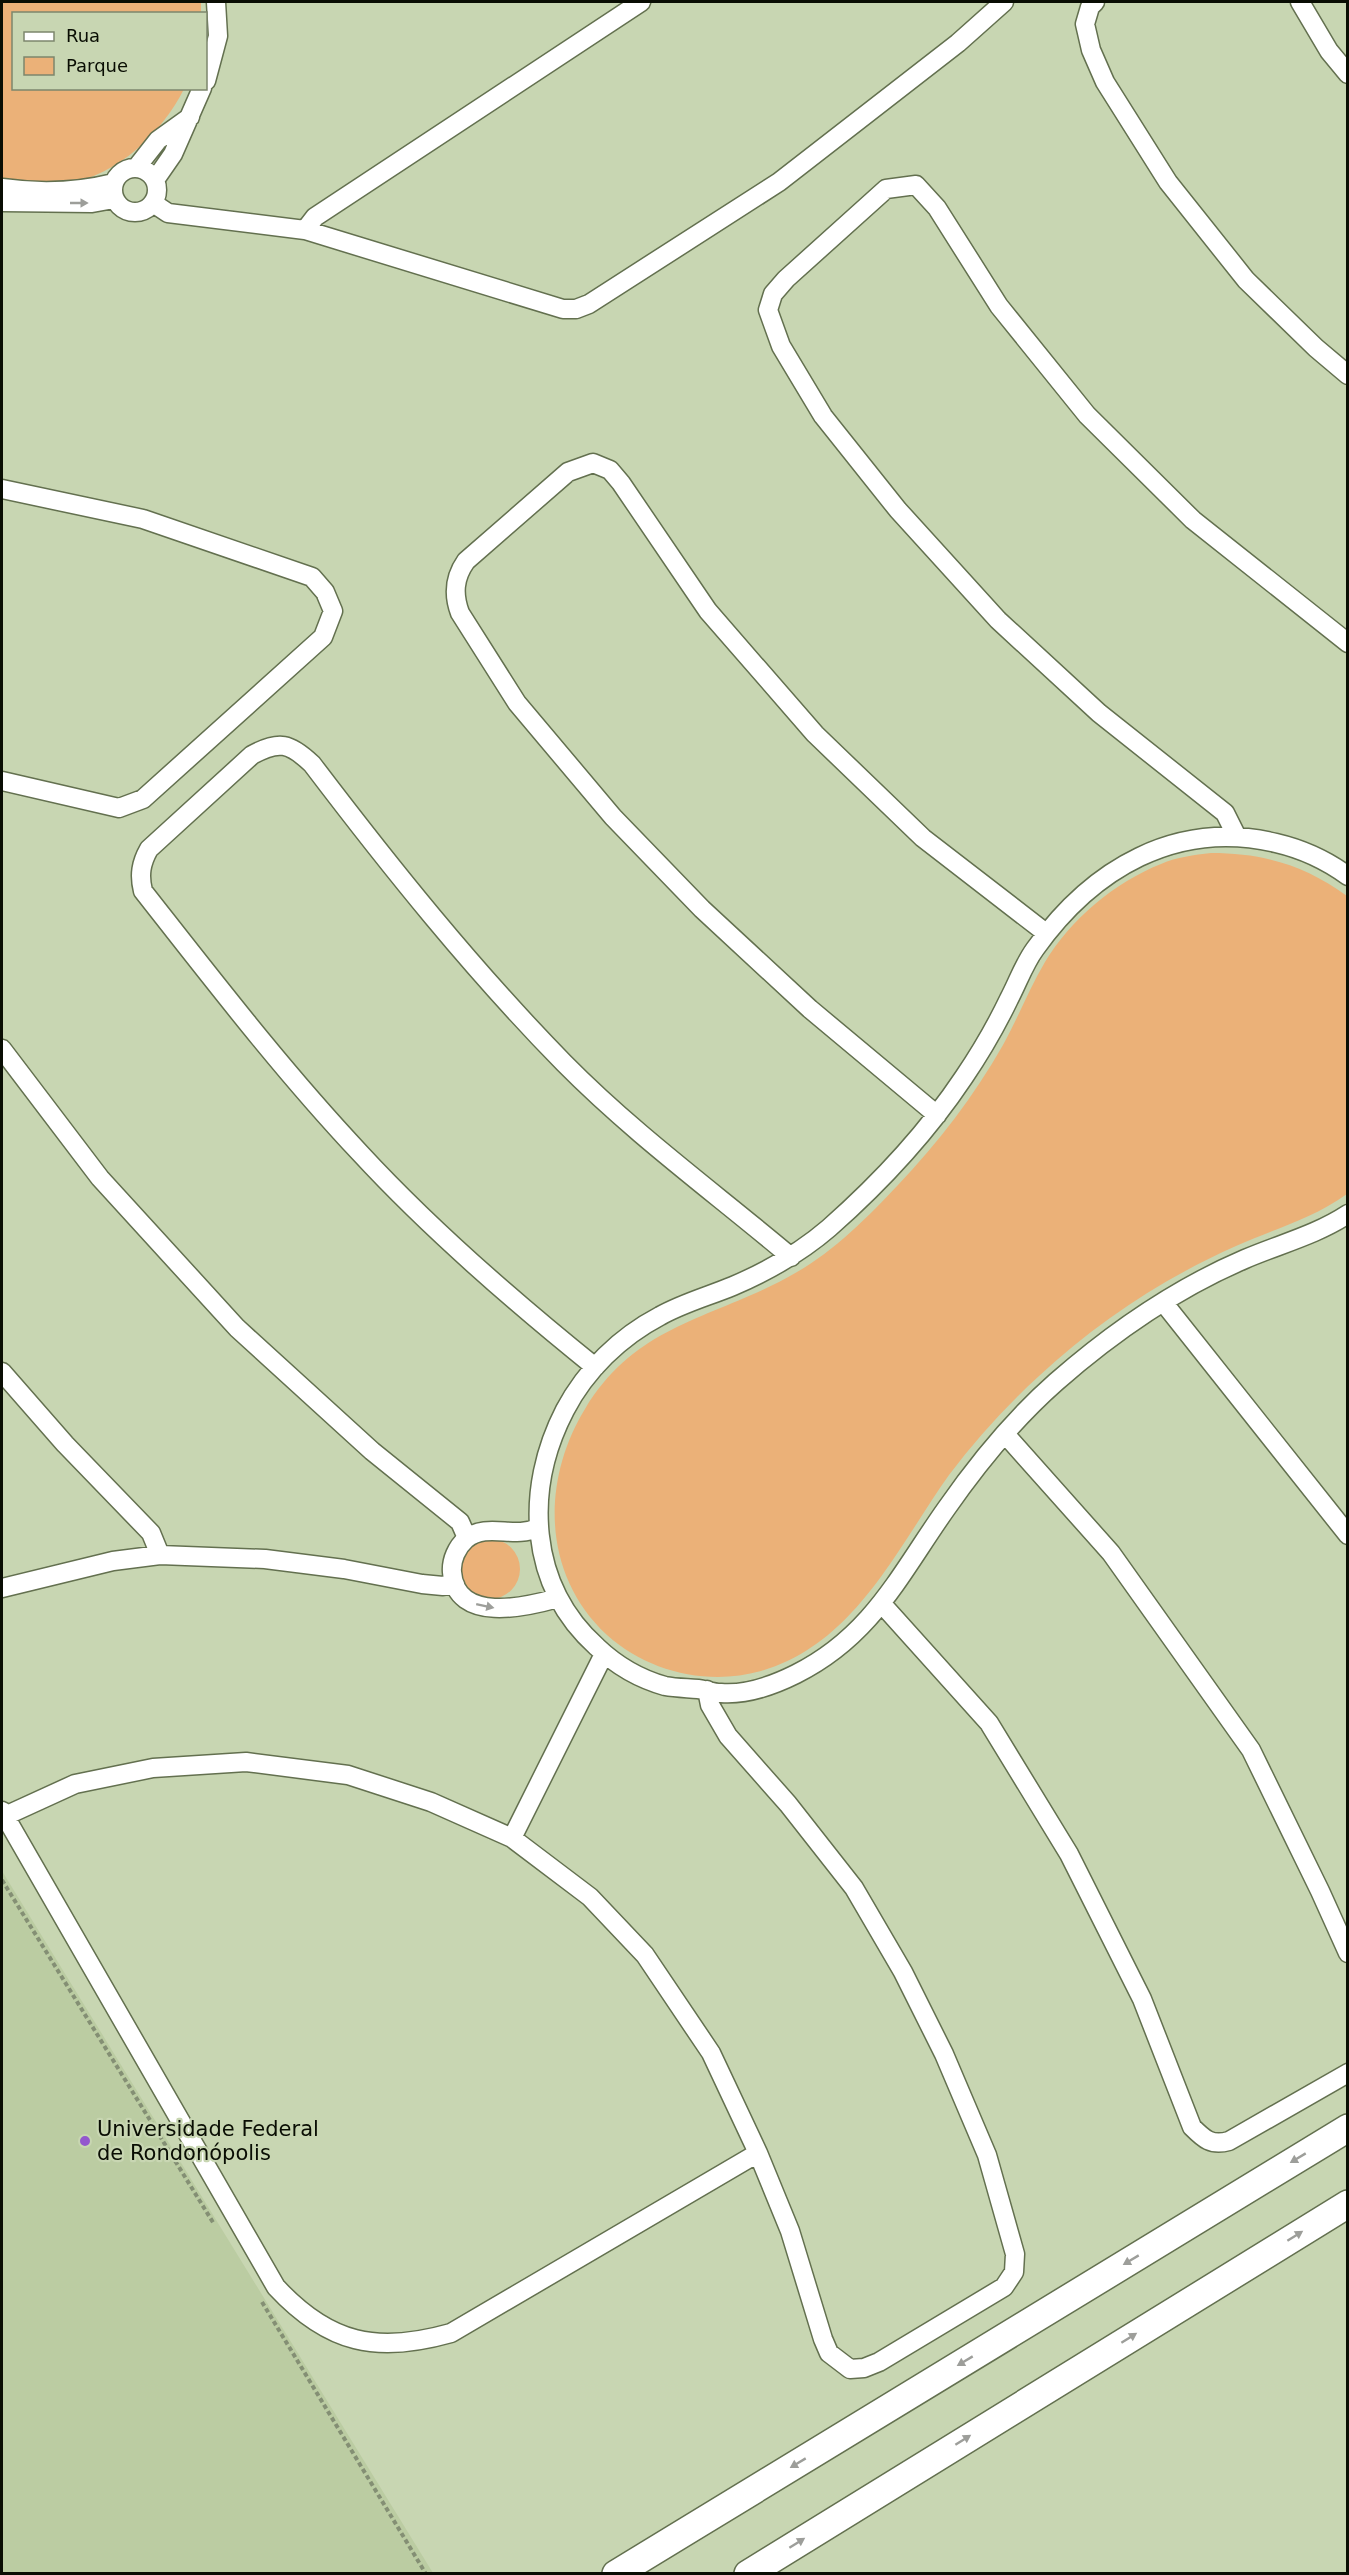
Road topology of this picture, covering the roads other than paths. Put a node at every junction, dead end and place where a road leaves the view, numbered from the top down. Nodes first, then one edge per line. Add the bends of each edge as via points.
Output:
1 (216, 2) edge
2 (641, 2) edge
3 (1005, 2) edge
4 (1095, 2) edge
5 (1300, 2) edge
6 (1347, 74) edge
7 (207, 77) edge
8 (201, 90) edge
9 (191, 116) junction
10 (136, 168) junction
11 (155, 180) junction
12 (2, 188) edge
13 (114, 191) junction
14 (2, 202) edge
15 (153, 203) junction
16 (305, 230) junction
17 (1347, 375) edge
18 (2, 489) edge
19 (1347, 643) edge
20 (2, 781) edge
21 (1237, 837) junction
22 (1344, 869) edge
23 (1046, 933) junction
24 (2, 1049) edge
25 (937, 1115) junction
26 (1347, 1214) edge
27 (791, 1257) junction
28 (1162, 1302) junction
29 (595, 1367) junction
30 (2, 1372) edge
31 (1005, 1434) junction
32 (537, 1528) junction
33 (1347, 1535) edge
34 (467, 1538) junction
35 (159, 1555) junction
36 (454, 1584) junction
37 (2, 1588) edge
38 (558, 1598) junction
39 (882, 1604) junction
40 (604, 1654) junction
41 (707, 1690) junction
42 (3, 1813) edge
43 (512, 1838) junction
44 (1347, 1953) edge
45 (1347, 2073) edge
46 (1347, 2128) edge
47 (758, 2153) junction
48 (1347, 2204) edge
49 (616, 2574) edge
50 (748, 2574) edge

1 - 7 street via 218,36
2 - 16 street via 315,217
3 - 16 street via 779,182 576,309 563,309
4 - 17 street via 1085,24 1091,50 1105,82 1168,182 1246,280
5 - 6 street
8 - 9 street
9 - 10 street via 158,140
9 - 11 street
10 - 11 street
10 - 13 street via 122,172
11 - 15 street
12 - 13 street
14 -> 13 street via 92,203
13 - 15 street via 118,205 132,213
15 - 16 street via 168,213
18 - 20 street via 142,519 312,577 325,592 333,611 323,638 144,799 129,807
19 - 21 street via 1193,520 1087,415 999,306 930,198 916,185 886,189 773,294 768,310 781,345 823,416 898,510 998,620 1099,713 1225,813
21 - 22 street via 1289,846
21 - 23 street via 1184,841 1136,858 1078,898
23 - 25 street via 1029,957 987,1040
23 - 25 street via 924,838 815,734 708,611 610,470 593,463 568,472 459,571 455,598 460,613 517,703 613,818 702,909 810,1009
24 - 34 street via 100,1178 237,1328 372,1451 459,1522
25 - 27 street via 869,1192
26 - 28 street via 1331,1225 1246,1259
27 - 29 street via 738,1284 661,1315 619,1343
27 - 29 street via 650,1144 565,1064 406,888 312,764 299,751 282,744 268,746 252,755 149,849 142,862 143,891 256,1035 360,1154 485,1276
28 - 31 street via 1085,1357
28 - 33 street
29 - 32 street via 569,1403 547,1454 537,1504
30 - 35 street via 151,1533
31 - 39 street via 966,1480
31 - 44 street via 1111,1553 1251,1750
32 - 34 street via 517,1534 491,1530
32 - 38 street via 543,1560
34 - 36 street via 453,1559
35 - 36 street via 266,1559 422,1584
35 - 37 street via 113,1561
36 -> 38 street via 466,1598 482,1606 505,1609
38 - 40 street via 571,1619
39 - 41 street via 837,1648 789,1678 742,1691
39 - 45 street via 989,1723 1069,1854 1142,2000 1192,2127 1205,2140 1217,2144 1229,2141
40 - 41 street via 646,1679 669,1687
40 - 43 street
41 - 47 street via 710,1705 728,1736 854,1888 903,1972 944,2054 987,2155 1015,2254 1014,2272 1004,2287 879,2362 850,2368 829,2353 823,2339 790,2231
42 - 43 street via 75,1784 153,1768 246,1762 348,1775 431,1802
42 - 47 street via 276,2287 316,2323 355,2340 385,2344 418,2343 451,2333
43 - 47 street via 590,1897 645,1955 711,2054
46 -> 49 street
50 -> 48 street

